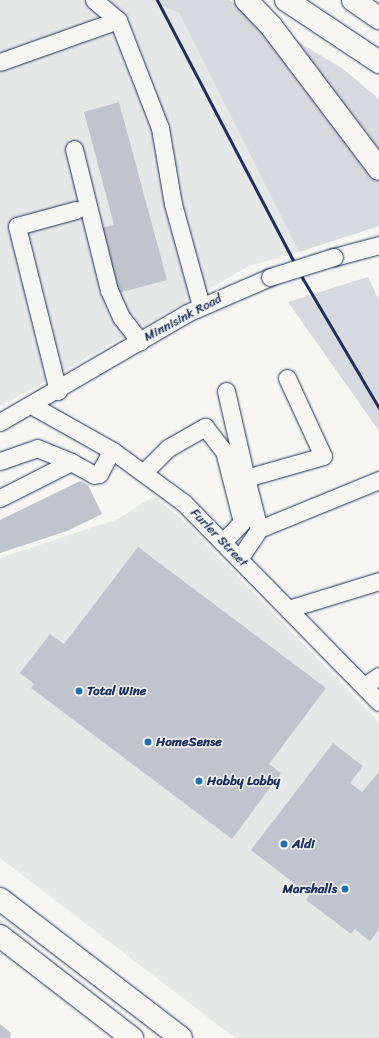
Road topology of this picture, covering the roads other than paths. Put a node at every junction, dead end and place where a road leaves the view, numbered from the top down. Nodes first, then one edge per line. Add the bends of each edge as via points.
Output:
1 (94, 0) edge
2 (246, 0) edge
3 (286, 0) edge
4 (353, 0) edge
5 (379, 18) edge
6 (118, 20) junction
7 (0, 62) edge
8 (379, 62) edge
9 (74, 149) dead end
10 (379, 169) edge
11 (76, 210) dead end
12 (379, 245) edge
13 (201, 306) junction
14 (140, 341) junction
15 (287, 378) dead end
16 (58, 391) junction
17 (226, 391) dead end
18 (33, 406) junction
19 (0, 422) edge
20 (112, 450) junction
21 (0, 461) edge
22 (71, 462) junction
23 (144, 472) junction
24 (246, 478) junction
25 (379, 480) edge
26 (0, 498) edge
27 (259, 529) junction
28 (223, 542) junction
29 (239, 559) junction
30 (379, 581) edge
31 (288, 609) junction
32 (379, 676) edge
33 (374, 695) edge
34 (0, 899) edge
35 (0, 936) edge
36 (132, 1038) edge
37 (181, 1038) edge

1 - 6 street
2 - 10 highway via 270,26
3 - 8 highway
4 - 5 highway
6 - 7 street
6 - 13 street via 160,128 173,204
9 - 14 street via 109,290 121,317
11 - 16 street via 18,226
12 - 13 street, Minnisink Road, bridge via 270,277
13 - 14 street, Minnisink Road
14 - 16 street, Minnisink Road
15 - 24 street via 324,456
16 - 18 street, Minnisink Road
17 - 24 street
18 - 19 street, Minnisink Road
18 - 20 street, Furler Street
20 - 22 street via 99,474 94,475
20 - 23 street, Furler Street
21 - 22 street via 37,448
22 - 26 street
23 - 28 street, Furler Street via 184,502
23 - 28 street via 168,448 205,427 224,451 242,522
24 - 27 street
25 - 27 street
27 - 29 street
28 - 29 street, Furler Street
29 - 31 street, Furler Street
30 - 31 street
31 - 33 street, Furler Street
32 - 33 street
34 - 37 highway
35 - 36 highway

